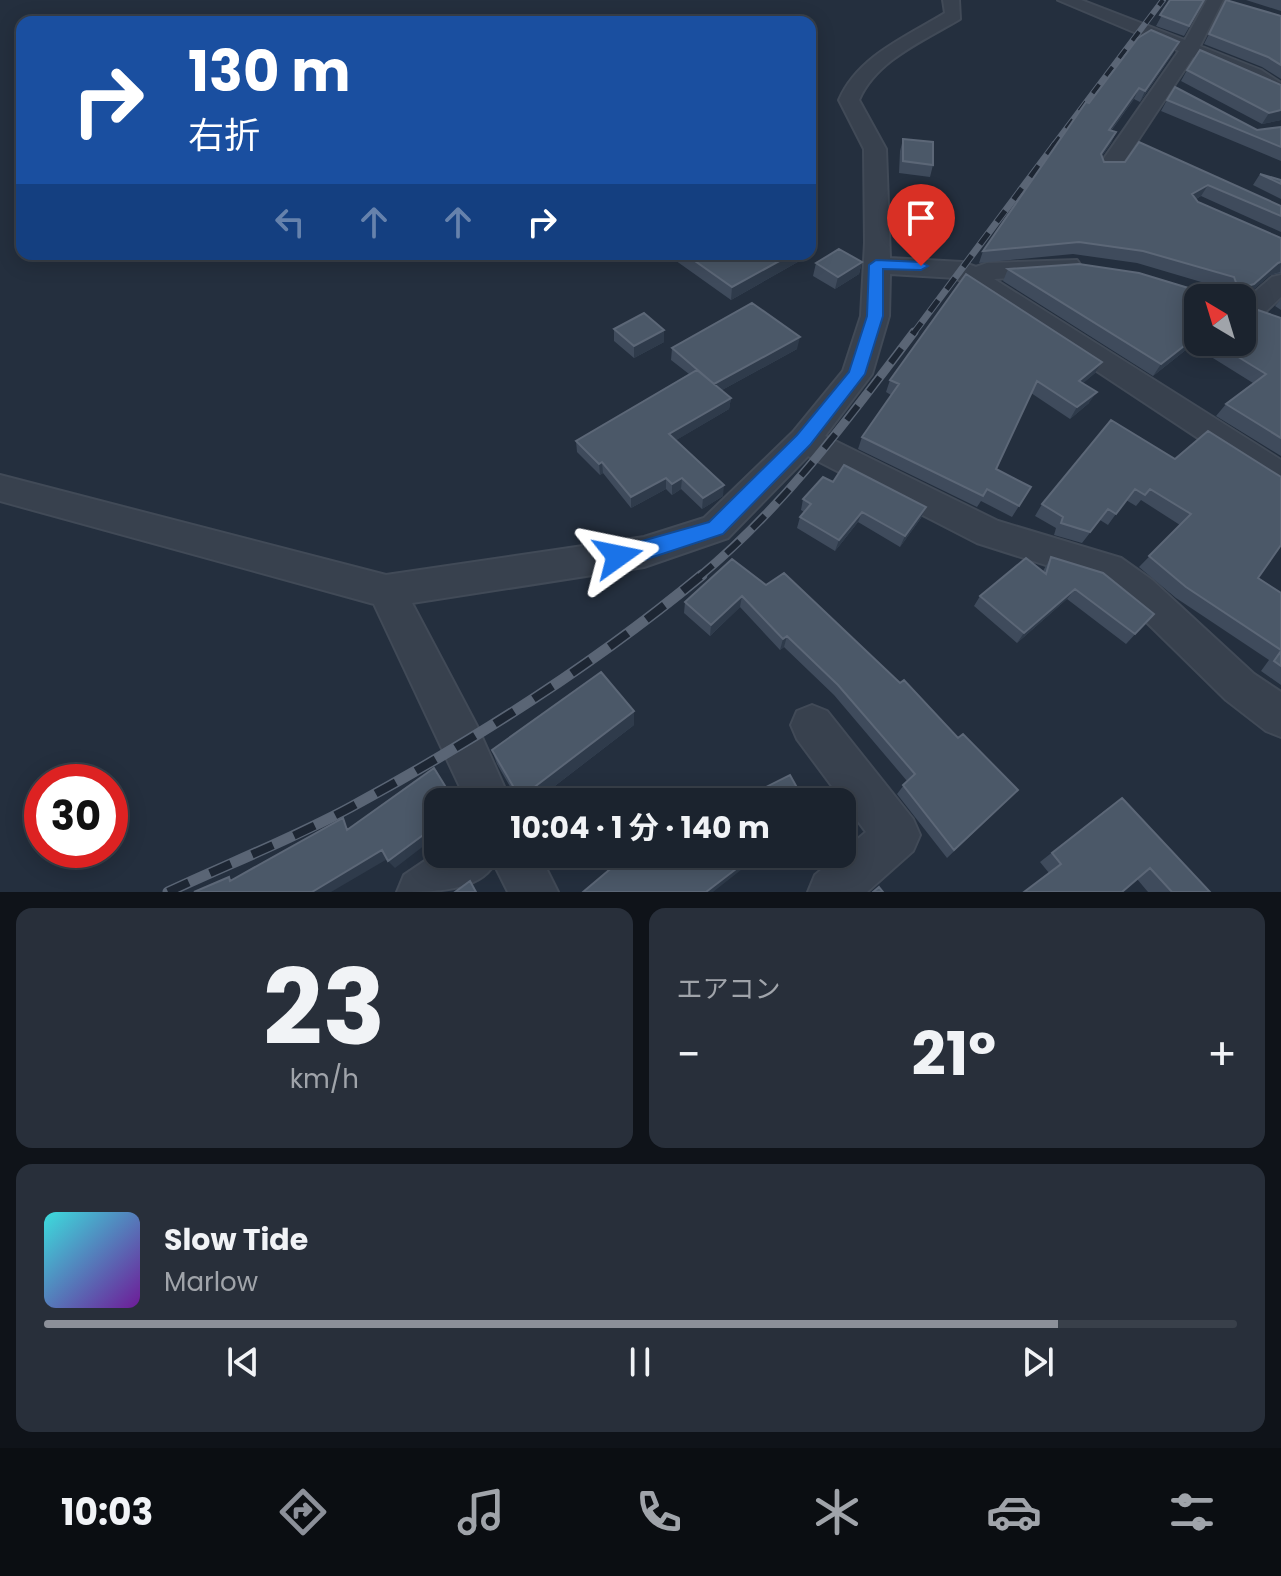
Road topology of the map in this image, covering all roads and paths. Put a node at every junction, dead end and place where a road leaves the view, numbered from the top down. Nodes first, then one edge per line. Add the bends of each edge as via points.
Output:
1 (951, 0) edge
2 (1066, 0) edge
3 (1222, 1) edge
4 (1190, 48) junction
5 (1281, 62) edge
6 (1254, 74) junction
7 (1281, 92) edge
8 (1109, 167) edge
9 (876, 265) junction
10 (1089, 267) edge
11 (977, 279) junction
12 (1281, 283) edge
13 (1256, 301) edge
14 (1256, 312) edge
15 (1281, 322) edge
16 (804, 440) junction
17 (1281, 476) edge
18 (0, 488) edge
19 (386, 591) junction
20 (1281, 717) edge
21 (812, 725) dead end
22 (483, 788) edge
23 (455, 868) edge
24 (521, 868) edge
25 (421, 892) edge
26 (534, 892) edge
27 (832, 892) edge

1 - 9 street via 954,15 872,66 851,91 849,100 875,149
2 - 4 street
3 - 4 street
4 - 6 street
4 - 8 street via 1136,142
5 - 6 street
6 - 7 street
9 - 11 street via 962,270
9 - 16 street via 875,316 857,374
10 - 11 street via 987,271
11 - 17 street
12 - 13 street
14 - 15 street
16 - 19 street via 716,528 644,552
16 - 20 street via 989,533 1108,569
18 - 19 street
19 - 22 street
21 - 27 street via 897,835
23 - 25 street
24 - 26 street

